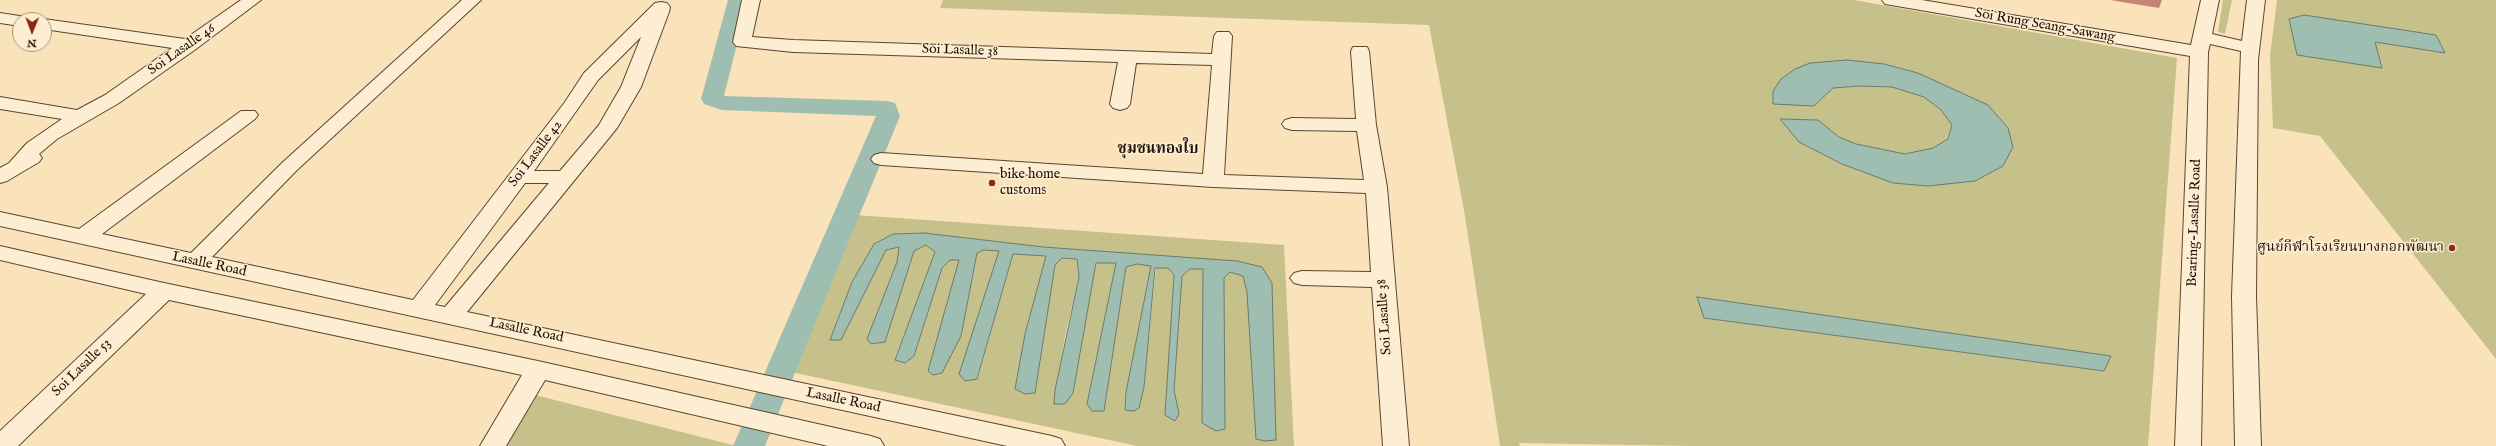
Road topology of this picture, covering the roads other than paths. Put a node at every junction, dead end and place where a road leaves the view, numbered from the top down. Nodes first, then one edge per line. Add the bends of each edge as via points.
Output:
1 (252, 0) edge
2 (472, 0) edge
3 (751, 0) edge
4 (1891, 0) edge
5 (2210, 0) edge
6 (2256, 0) edge
7 (663, 4) edge
8 (0, 18) edge
9 (12, 20) edge
10 (52, 25) edge
11 (1222, 36) dead end
12 (2201, 44) junction
13 (190, 45) junction
14 (2250, 48) junction
15 (1360, 51) dead end
16 (1128, 56) junction
17 (1221, 60) junction
18 (112, 98) junction
19 (0, 102) edge
20 (1120, 104) dead end
21 (248, 115) dead end
22 (80, 116) junction
23 (1292, 124) dead end
24 (1366, 125) junction
25 (881, 159) dead end
26 (18, 165) junction
27 (0, 177) edge
28 (519, 177) junction
29 (566, 177) junction
30 (1213, 180) junction
31 (1376, 188) junction
32 (0, 219) edge
33 (83, 237) junction
34 (0, 253) edge
35 (195, 262) junction
36 (1302, 278) dead end
37 (1383, 280) junction
38 (164, 290) junction
39 (419, 309) junction
40 (451, 315) junction
41 (538, 370) junction
42 (1, 446) edge
43 (493, 446) edge
44 (871, 446) edge
45 (1052, 446) edge
46 (1396, 446) edge
47 (2188, 446) edge
48 (2248, 446) edge

1 - 13 street, Soi Lasalle 46
2 - 35 street via 290,166
3 - 16 street, Soi Lasalle 38 via 742,42 793,46
4 - 12 street, Soi Rung Seang-Sawang
5 - 12 street, Bearing-Lasalle Road
6 - 14 street
7 - 28 street, Soi Lasalle 42 via 591,77
7 - 29 street via 631,87 607,128
8 - 9 street
10 - 13 street
11 - 17 street
12 - 14 street, Soi Rung Seang-Sawang
12 - 47 street, Bearing-Lasalle Road
13 - 18 street, Soi Lasalle 46
14 - 48 street via 2244,296
15 - 24 street, Soi Lasalle 38
16 - 17 street, Soi Lasalle 38
16 - 20 street
17 - 30 street
18 - 22 street, Soi Lasalle 46
18 - 26 street, Soi Lasalle 46 via 95,118 64,142
19 - 22 street
21 - 33 street
22 - 26 street, Soi Lasalle 46 via 34,147
23 - 24 street
24 - 31 street, Soi Lasalle 38
25 - 30 street
26 - 27 street, Soi Lasalle 46
28 - 29 street
28 - 39 street, Soi Lasalle 42
29 - 40 street
30 - 31 street
31 - 37 street, Soi Lasalle 38
32 - 33 street, Lasalle Road
33 - 35 street, Lasalle Road
34 - 38 street
35 - 39 street, Lasalle Road
36 - 37 street
37 - 46 street, Soi Lasalle 38
38 - 41 street
38 - 42 street, Soi Lasalle 53
39 - 40 street, Lasalle Road
40 - 45 street, Lasalle Road
41 - 43 street
41 - 44 street

